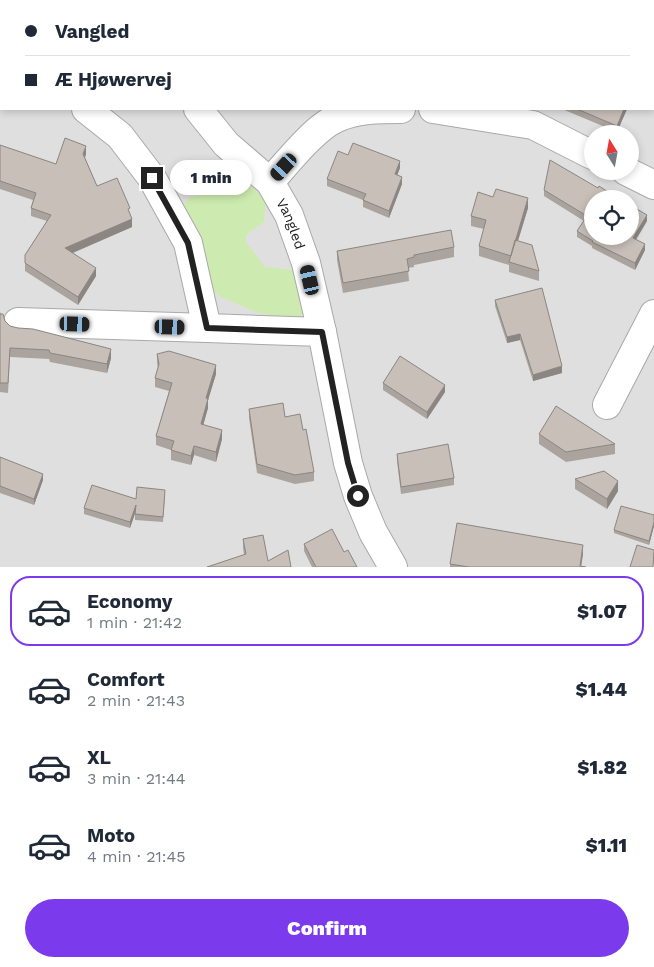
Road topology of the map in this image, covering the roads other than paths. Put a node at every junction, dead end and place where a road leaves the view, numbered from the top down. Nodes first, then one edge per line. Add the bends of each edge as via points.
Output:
1 (87, 110) edge
2 (199, 110) edge
3 (364, 110) edge
4 (439, 110) edge
5 (584, 151) edge
6 (639, 178) edge
7 (270, 182) junction
8 (654, 185) edge
9 (654, 314) edge
10 (18, 322) dead end
11 (207, 328) junction
12 (322, 332) junction
13 (607, 406) dead end
14 (393, 567) edge

1 - 11 street via 120,136 152,178 188,243
2 - 7 street, Vangled via 226,144
3 - 7 street via 336,118 310,138
4 - 5 street via 532,125
6 - 8 street
7 - 12 street, Vangled via 289,215 306,263
9 - 13 street
10 - 11 street
11 - 12 street
12 - 14 street, Vangled via 348,463 373,532

